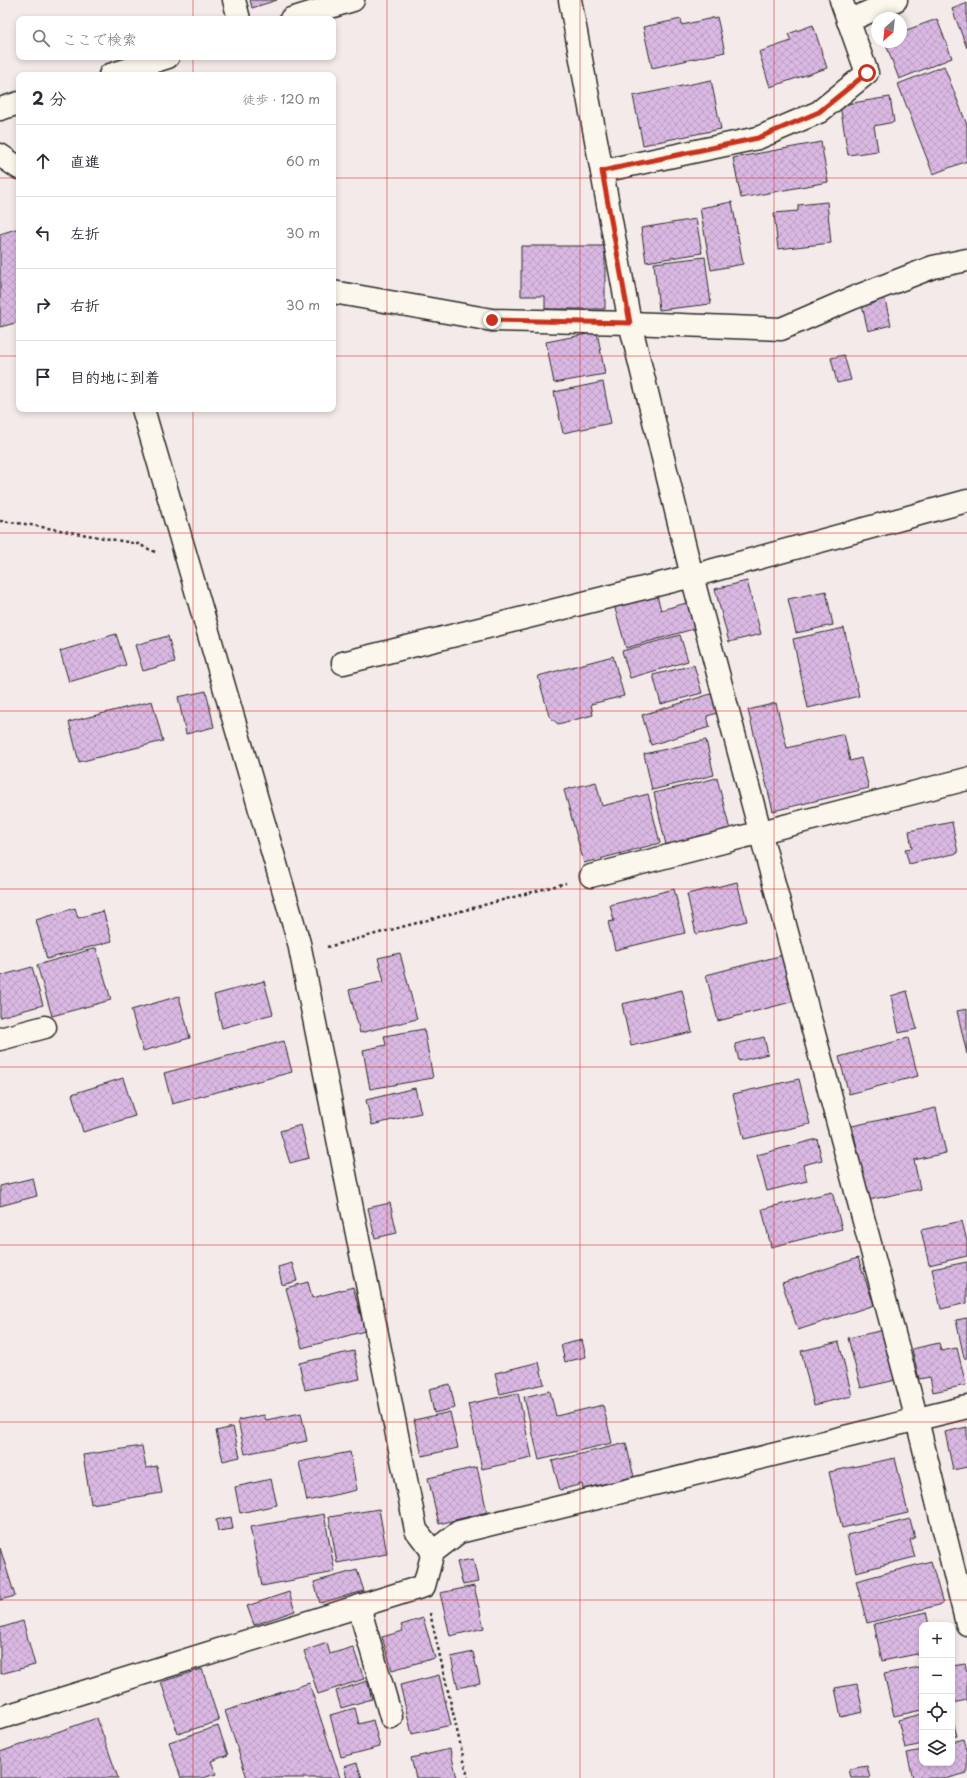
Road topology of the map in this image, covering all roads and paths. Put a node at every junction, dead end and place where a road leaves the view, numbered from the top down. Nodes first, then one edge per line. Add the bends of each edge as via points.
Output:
1 (234, 0) edge
2 (353, 0) edge
3 (570, 0) edge
4 (841, 0) edge
5 (896, 0) edge
6 (238, 16) edge
7 (301, 16) edge
8 (848, 21) junction
9 (158, 60) edge
10 (120, 72) edge
11 (16, 104) edge
12 (0, 109) edge
13 (0, 155) edge
14 (16, 166) edge
15 (602, 171) junction
16 (967, 260) edge
17 (336, 293) edge
18 (630, 323) junction
19 (144, 412) edge
20 (967, 501) edge
21 (0, 521) edge
22 (189, 566) junction
23 (692, 576) junction
24 (342, 663) dead end
25 (967, 779) edge
26 (761, 832) junction
27 (591, 876) joint
28 (301, 954) junction
29 (45, 1027) dead end
30 (0, 1039) edge
31 (967, 1407) edge
32 (917, 1420) junction
33 (433, 1552) junction
34 (424, 1586) junction
35 (358, 1607) junction
36 (967, 1624) edge
37 (391, 1717) dead end
38 (0, 1718) edge
39 (468, 1778) edge

1 - 6 street
2 - 7 street
3 - 15 street
4 - 8 street
5 - 8 street
8 - 15 street via 867,73 819,112 758,138
9 - 10 street
11 - 12 street
13 - 14 street
15 - 18 street
16 - 18 street via 933,267 781,329
17 - 18 street via 492,320
18 - 23 street
19 - 22 street
20 - 23 street
21 - 22 path via 138,544
22 - 28 street
23 - 24 street
23 - 26 street
25 - 26 street
26 - 27 street
26 - 32 street
27 - 28 path
28 - 33 street via 416,1530
29 - 30 street
31 - 32 street
32 - 33 street via 459,1532
32 - 36 street
33 - 34 street
34 - 35 street
34 - 39 path
35 - 37 street
35 - 38 street

